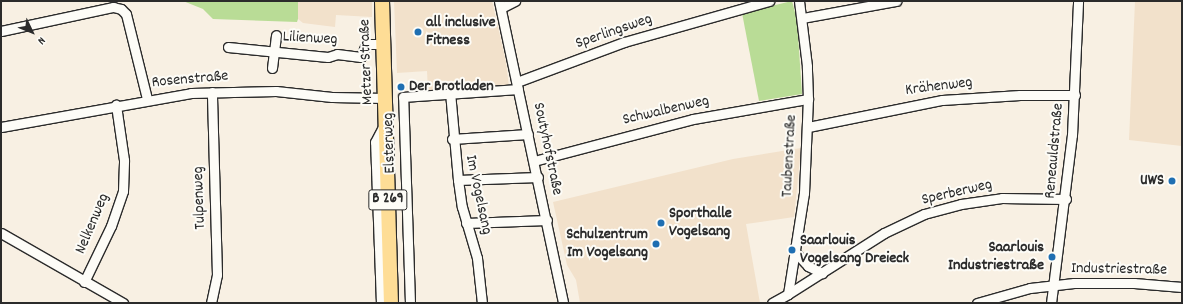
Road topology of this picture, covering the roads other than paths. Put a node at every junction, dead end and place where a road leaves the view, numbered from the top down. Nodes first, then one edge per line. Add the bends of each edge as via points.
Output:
1 (382, 1) edge
2 (515, 1) edge
3 (768, 1) edge
4 (799, 1) edge
5 (896, 1) edge
6 (1078, 1) edge
7 (500, 5) edge
8 (802, 18) junction
9 (1, 31) edge
10 (276, 35) dead end
11 (383, 44) junction
12 (228, 47) dead end
13 (274, 52) junction
14 (272, 68) dead end
15 (518, 86) junction
16 (212, 92) junction
17 (450, 92) junction
18 (1075, 95) junction
19 (385, 98) junction
20 (147, 99) junction
21 (808, 99) junction
22 (116, 105) junction
23 (386, 122) junction
24 (1, 127) edge
25 (808, 127) junction
26 (528, 134) junction
27 (452, 138) junction
28 (534, 161) junction
29 (538, 177) junction
30 (458, 180) junction
31 (1066, 199) junction
32 (547, 220) junction
33 (466, 223) junction
34 (1, 233) edge
35 (796, 253) junction
36 (822, 273) junction
37 (84, 282) junction
38 (1055, 285) junction
39 (1182, 287) edge
40 (788, 294) junction
41 (123, 303) edge
42 (211, 303) edge
43 (381, 303) edge
44 (391, 303) edge
45 (410, 303) edge
46 (482, 303) edge
47 (563, 303) edge
48 (772, 303) edge
49 (977, 303) edge
50 (1051, 303) edge

1 - 11 main road, Metzer Straße / B 269
2 - 7 street
3 - 15 street, Sperlingsweg via 624,42
4 - 8 street, Taubenstraße
5 - 8 street
6 - 18 street, Reneauldstraße
7 - 15 street, Soutyhofstraße
8 - 21 street, Taubenstraße
9 - 20 street via 113,7 121,9 126,14
10 - 13 street, Lilienweg
11 - 13 street, Lilienweg via 366,44 361,57 337,54 328,58
11 - 19 main road, Metzer Straße / B 269
12 - 13 street, Lilienweg
13 - 14 street, Lilienweg
15 - 17 street, Elsterweg
15 - 26 street, Soutyhofstraße
16 - 19 street, Rosenstraße via 276,91
16 - 20 street, Rosenstraße
16 - 42 street, Tulpenweg via 217,275
17 - 27 street, Im Vogelsang
17 - 45 street, Elsterweg via 403,97
18 - 25 street, Krähenweg via 1020,95 942,100
18 - 31 street, Reneauldstraße
19 - 23 main road, Metzer Straße / B 269
20 - 22 street, Rosenstraße
21 - 25 street, Taubenstraße
21 - 28 street, Schwalbenweg via 693,119
22 - 24 street, Rosenstraße
22 - 37 street, Nelkenweg via 124,160 123,191 111,226
23 - 43 street, Metzer Straße via 375,142
23 - 44 main road, Metzer Straße / B 269
25 - 35 street, Taubenstraße
26 - 27 street
26 - 28 street, Soutyhofstraße
27 - 30 street, Im Vogelsang
28 - 29 street, Soutyhofstraße
29 - 30 street
29 - 32 street, Soutyhofstraße
30 - 33 street, Im Vogelsang
31 - 36 street, Sperberweg via 1002,198 941,209 884,233
31 - 38 street, Reneauldstraße
32 - 33 street
32 - 47 street, Soutyhofstraße
33 - 46 street, Im Vogelsang via 477,258
34 - 37 street
35 - 36 street via 808,266
35 - 40 street, Taubenstraße
36 - 40 street, Sperberweg
37 - 41 street
38 - 39 street, Industriestraße via 1094,282
38 - 49 street, Industriestraße via 1011,292
38 - 50 street, Reneauldstraße
40 - 48 street

